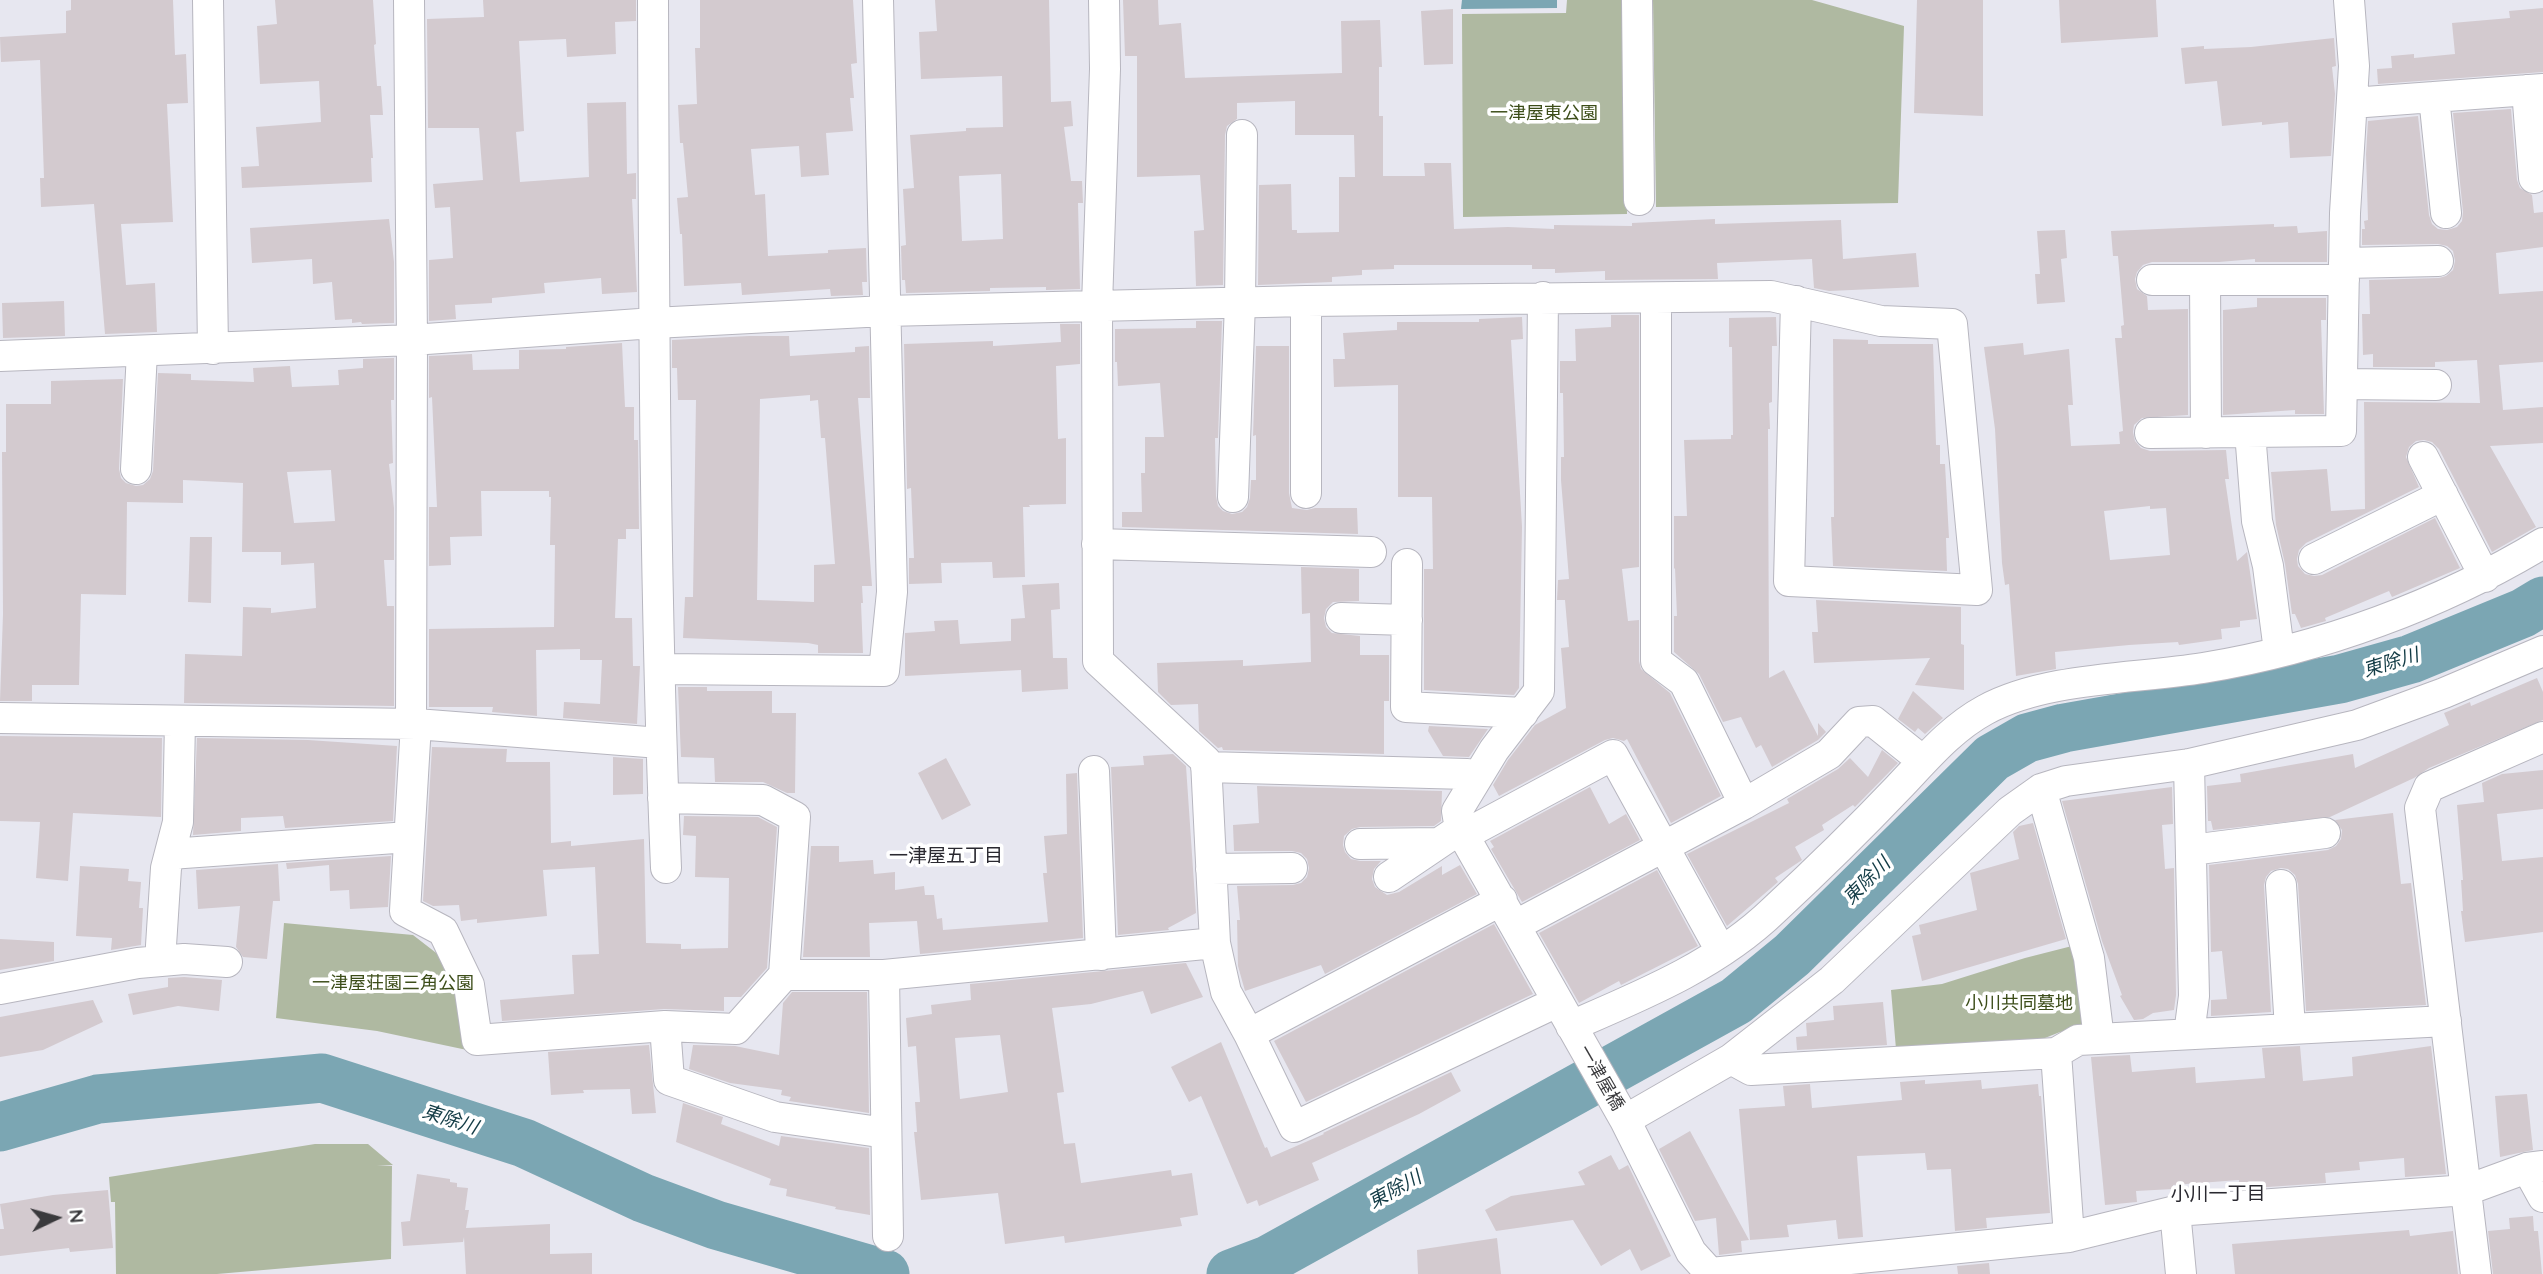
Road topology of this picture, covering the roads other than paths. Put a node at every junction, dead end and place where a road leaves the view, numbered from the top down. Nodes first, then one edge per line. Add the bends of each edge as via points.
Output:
1 (208, 0) edge
2 (409, 0) edge
3 (653, 0) edge
4 (878, 0) edge
5 (1104, 0) edge
6 (1637, 0) edge
7 (2349, 0) edge
8 (2535, 90) edge
9 (2434, 97) junction
10 (2352, 103) junction
11 (1242, 135) dead end
12 (2534, 178) dead end
13 (1639, 200) dead end
14 (2446, 213) dead end
15 (2438, 261) dead end
16 (2344, 272) junction
17 (2152, 280) dead end
18 (2204, 280) junction
19 (1543, 297) junction
20 (1657, 299) junction
21 (1306, 301) junction
22 (1796, 301) junction
23 (1241, 302) junction
24 (1097, 305) junction
25 (885, 311) junction
26 (654, 323) junction
27 (412, 340) junction
28 (213, 349) junction
29 (142, 352) junction
30 (0, 356) edge
31 (2342, 384) junction
32 (2436, 385) dead end
33 (2250, 432) junction
34 (2150, 433) dead end
35 (2206, 433) junction
36 (2423, 457) dead end
37 (136, 469) dead end
38 (1306, 493) dead end
39 (2443, 495) junction
40 (1233, 497) dead end
41 (2543, 543) edge
42 (1097, 544) junction
43 (1371, 552) dead end
44 (2314, 559) dead end
45 (1407, 564) dead end
46 (2485, 577) junction
47 (1341, 618) dead end
48 (1407, 620) junction
49 (2279, 651) junction
50 (2543, 651) edge
51 (660, 669) junction
52 (1523, 713) junction
53 (0, 718) edge
54 (180, 721) junction
55 (414, 724) junction
56 (2543, 737) edge
57 (660, 743) junction
58 (1923, 761) junction
59 (2189, 764) junction
60 (1206, 766) junction
61 (1094, 771) dead end
62 (1467, 774) dead end
63 (2041, 789) junction
64 (663, 798) junction
65 (1744, 804) junction
66 (2325, 833) dead end
67 (1454, 836) junction
68 (409, 837) junction
69 (1360, 844) dead end
70 (1665, 846) junction
71 (2191, 850) junction
72 (170, 854) junction
73 (666, 868) dead end
74 (1292, 868) dead end
75 (1211, 869) junction
76 (1389, 877) dead end
77 (2281, 885) dead end
78 (1509, 912) junction
79 (1215, 943) junction
80 (1721, 951) junction
81 (1101, 955) junction
82 (160, 961) junction
83 (227, 962) dead end
84 (784, 975) junction
85 (884, 975) junction
86 (0, 989) edge
87 (1568, 1021) junction
88 (2446, 1021) junction
89 (665, 1026) junction
90 (2290, 1029) junction
91 (1249, 1034) junction
92 (2189, 1034) junction
93 (2099, 1039) junction
94 (2056, 1053) junction
95 (1731, 1059) junction
96 (1625, 1120) junction
97 (886, 1133) junction
98 (2535, 1167) edge
99 (2467, 1190) junction
100 (2543, 1197) edge
101 (2175, 1210) junction
102 (888, 1236) dead end
103 (2069, 1237) junction
104 (1711, 1274) edge
105 (2181, 1274) edge
106 (2476, 1274) edge

1 - 28 street
2 - 27 street
3 - 26 street
4 - 25 street
5 - 24 street
6 - 13 street
7 - 10 street
8 - 9 street
8 - 12 street
9 - 10 street
9 - 14 street
10 - 16 street
11 - 23 street
15 - 16 street
16 - 18 street
16 - 31 street
17 - 18 street
18 - 35 street
19 - 20 street
19 - 21 street
19 - 52 street via 1539,691
20 - 22 street via 1771,296
20 - 65 street via 1656,661 1684,682
21 - 23 street
21 - 38 street
22 - 22 street via 1789,581 1977,590 1952,324 1881,321
23 - 24 street
23 - 40 street via 1222,447
24 - 25 street
24 - 42 street
25 - 26 street
25 - 51 street via 892,592 884,671
26 - 27 street
26 - 51 street
27 - 28 street
27 - 55 street
28 - 29 street
29 - 30 street
29 - 37 street
31 - 32 street
31 - 33 street via 2341,431
33 - 35 street
33 - 49 street via 2256,521 2268,566
34 - 35 street
36 - 39 street
39 - 44 street
39 - 46 street
41 - 46 street
42 - 43 street
42 - 60 street via 1098,661 1206,761
45 - 48 street
46 - 49 street via 2410,611
47 - 48 street
48 - 52 street via 1406,706
49 - 58 street via 2205,668 2042,689 1985,710 1945,738
50 - 59 street via 2357,725
51 - 57 street
52 - 67 street via 1457,811
53 - 54 street
54 - 55 street
54 - 72 street via 178,821
55 - 57 street
55 - 68 street
56 - 88 street via 2430,787 2420,808
57 - 64 street
58 - 65 street via 1873,721 1859,722 1829,754
58 - 80 street via 1772,913
59 - 63 street via 2066,781
59 - 71 street
60 - 62 street
60 - 75 street
61 - 81 street
63 - 93 street via 2089,958
63 - 95 street via 2010,811 1832,980
64 - 73 street
64 - 84 street via 763,800 795,817
65 - 70 street
66 - 71 street
67 - 69 street
67 - 70 street via 1613,755
67 - 76 street
67 - 78 street, 一津屋橋
68 - 72 street
68 - 89 street via 405,911 443,931 469,985 477,1040
70 - 78 street
70 - 80 street
71 - 92 street via 2194,996
72 - 82 street
74 - 75 street
75 - 79 street
77 - 90 street
78 - 87 street, 一津屋橋
78 - 91 street
79 - 81 street
79 - 91 street via 1226,992
80 - 87 street via 1652,990
81 - 85 street
82 - 83 street
82 - 86 street
84 - 85 street
84 - 89 street via 736,1029
85 - 97 street
87 - 91 street via 1294,1127
87 - 96 street, 一津屋橋
88 - 90 street
88 - 99 street
89 - 97 street via 669,1080 775,1117
90 - 92 street
92 - 93 street
93 - 94 street via 2078,1040
94 - 95 street via 1751,1070
94 - 103 street
95 - 96 street
96 - 104 street, 一津屋橋 via 1691,1252
97 - 102 street
98 - 99 street
98 - 100 street
99 - 101 street
99 - 106 street
101 - 103 street
101 - 105 street
103 - 104 street

